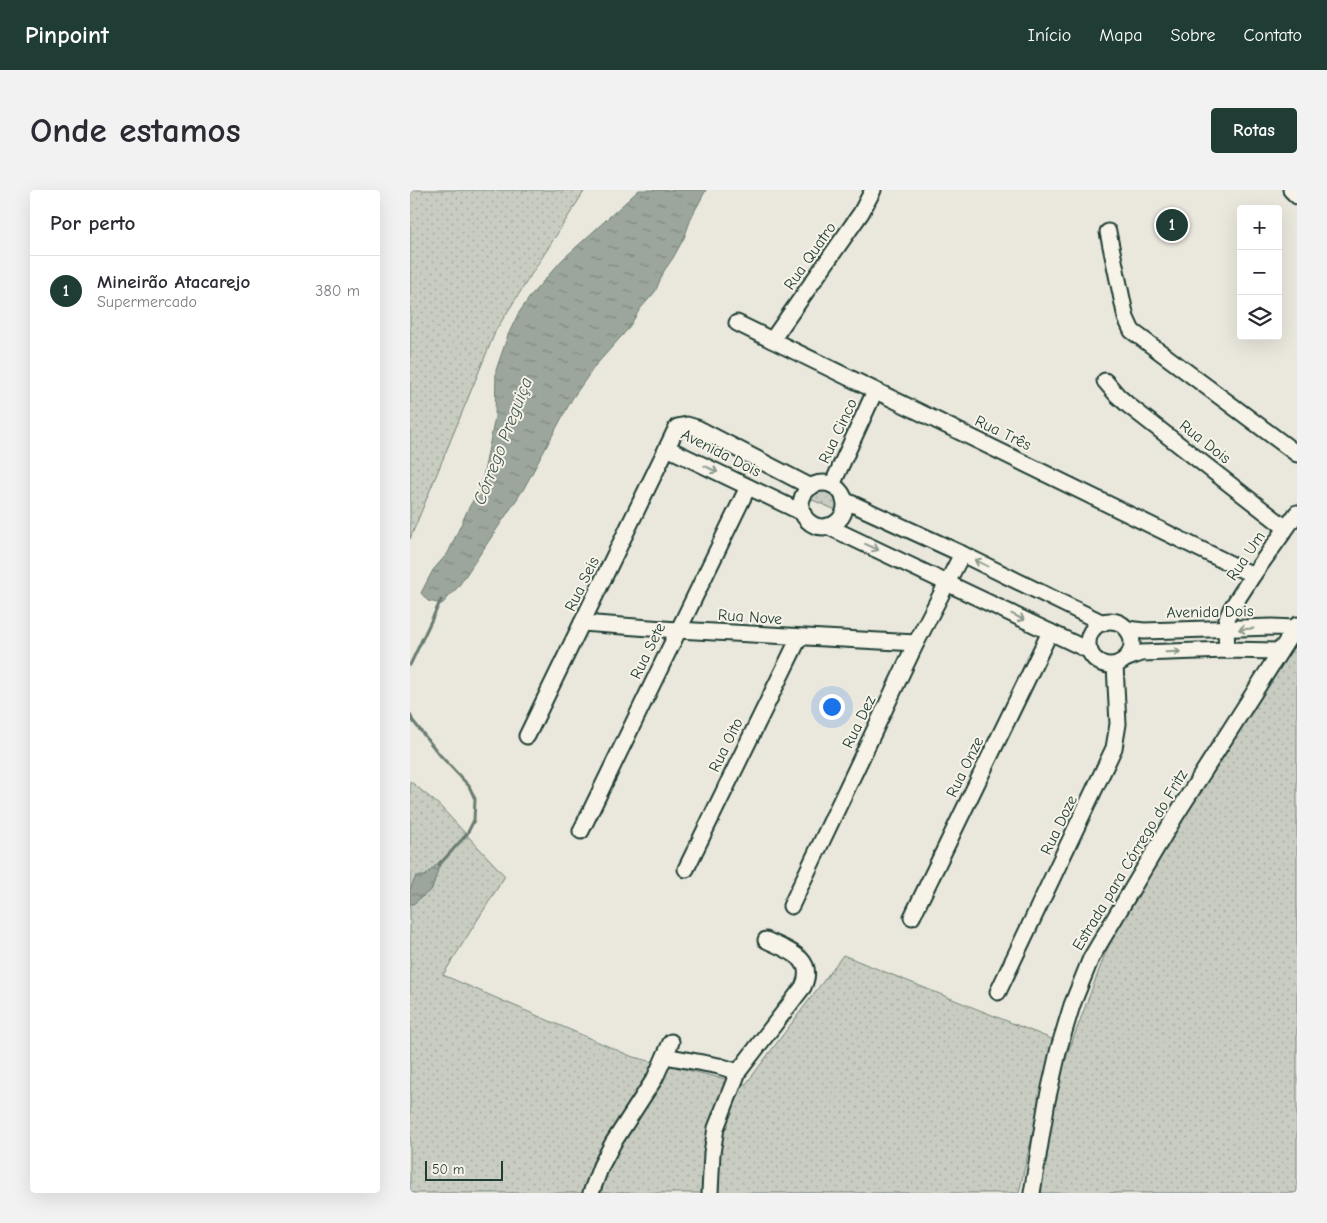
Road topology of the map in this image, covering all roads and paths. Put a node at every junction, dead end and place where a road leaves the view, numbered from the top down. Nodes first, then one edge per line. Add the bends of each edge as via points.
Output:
1 (873, 190) edge
2 (1291, 190) edge
3 (1297, 196) edge
4 (1108, 232) dead end
5 (737, 323) dead end
6 (772, 340) junction
7 (1105, 381) dead end
8 (876, 391) junction
9 (667, 448) junction
10 (1297, 454) edge
11 (832, 485) junction
12 (748, 487) junction
13 (811, 487) junction
14 (844, 500) junction
15 (803, 513) junction
16 (1297, 513) edge
17 (828, 526) junction
18 (1286, 528) junction
19 (962, 554) junction
20 (1253, 575) junction
21 (946, 582) junction
22 (582, 623) junction
23 (1103, 623) junction
24 (1296, 627) edge
25 (1127, 629) junction
26 (1226, 629) junction
27 (677, 630) junction
28 (1050, 632) junction
29 (799, 638) junction
30 (916, 643) junction
31 (1227, 650) junction
32 (1090, 651) junction
33 (1280, 651) junction
34 (1120, 662) junction
35 (526, 736) dead end
36 (581, 831) dead end
37 (686, 869) dead end
38 (791, 906) dead end
39 (912, 917) dead end
40 (766, 940) dead end
41 (998, 992) dead end
42 (671, 1042) dead end
43 (665, 1056) junction
44 (738, 1072) junction
45 (591, 1193) edge
46 (710, 1193) edge
47 (1032, 1193) edge

1 - 6 street, Rua Quatro via 861,213
2 - 3 street
4 - 10 street via 1126,318 1132,330
5 - 6 street, Rua Três
6 - 8 street, Rua Três
7 - 18 street, Rua Dois via 1128,404
8 - 11 street, Rua Cinco
8 - 20 street, Rua Três
9 -> 12 street, Avenida Dois
9 - 13 street, Avenida Dois via 678,427 687,425
9 - 22 street, Rua Seis
11 - 13 street
11 - 14 street, Avenida Dois
12 - 15 street, Avenida Dois
12 - 27 street, Rua Sete
13 - 15 street via 802,500
14 - 17 street via 842,516
14 - 19 street, Avenida Dois
15 - 17 street, Avenida Dois via 815,526
16 - 18 street, Rua Um
17 -> 21 street, Avenida Dois
18 - 20 street, Rua Um
19 - 21 street, Rua Dez
23 -> 19 street, Avenida Dois
20 - 26 street, Rua Um via 1231,609
21 -> 28 street, Avenida Dois
21 - 30 street, Rua Dez
22 - 27 street, Rua Nove
22 - 35 street, Rua Seis
23 - 25 street, Avenida Dois via 1114,622
23 - 32 street via 1091,633
24 -> 26 street, Avenida Dois
24 - 33 street, Estrada para Córrego do Fritz
25 - 26 street, Avenida Dois
25 - 34 street via 1132,643 1129,654
26 - 31 street, Rua Um
27 - 29 street, Rua Nove
27 - 36 street, Rua Sete
28 - 32 street, Avenida Dois
28 - 39 street, Rua Onze
29 - 30 street, Rua Nove
29 - 37 street, Rua Oito
30 - 38 street, Rua Dez
31 - 33 street
34 -> 31 street via 1141,653
32 - 34 street, Avenida Dois via 1102,664
33 - 47 street, Estrada para Córrego do Fritz via 1090,958 1059,1048
34 - 41 street, Rua Doze via 1114,748
40 - 44 street via 798,957 806,965 807,980
42 - 43 street
43 - 44 street
43 - 45 street via 655,1078 613,1143
44 - 46 street via 716,1128

